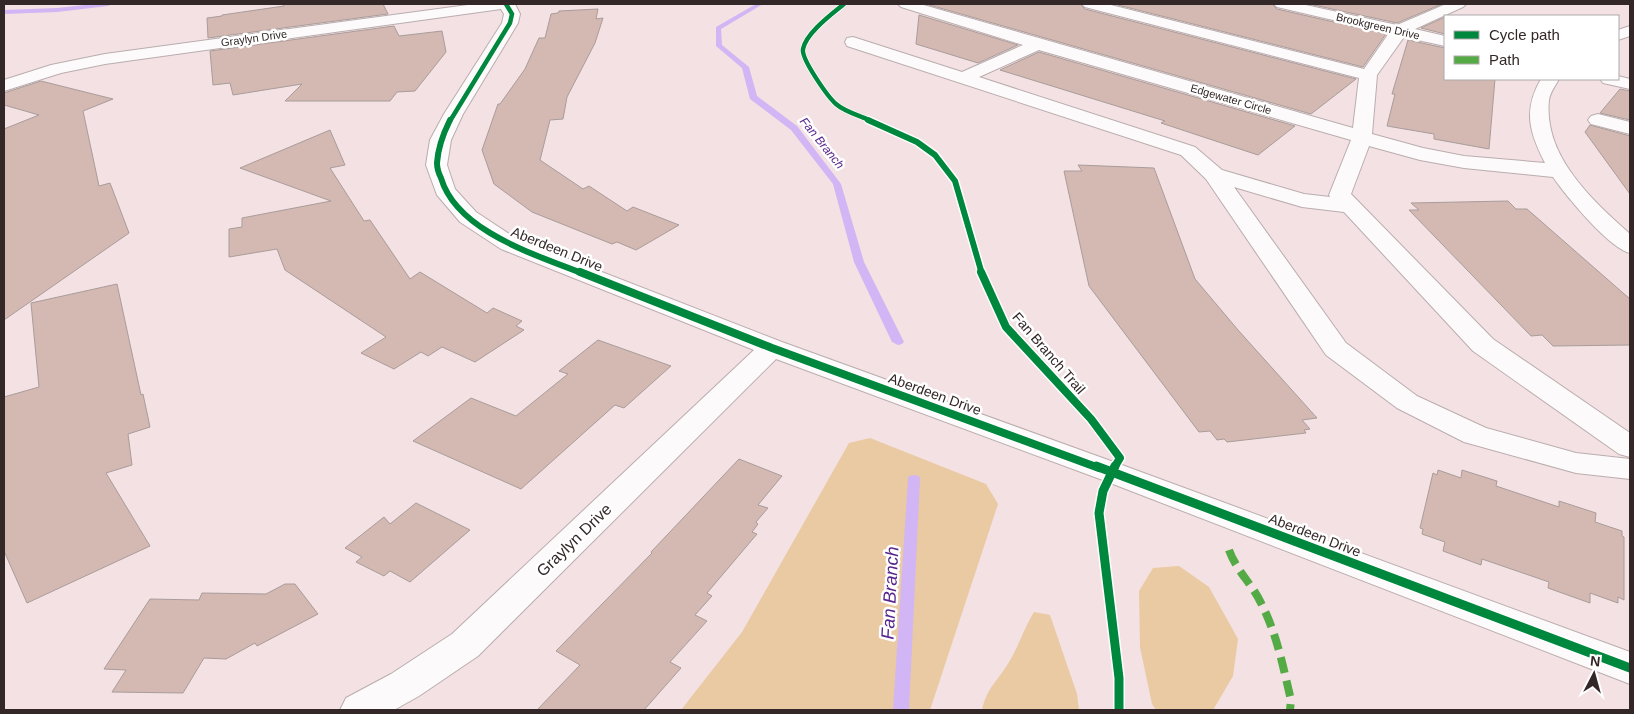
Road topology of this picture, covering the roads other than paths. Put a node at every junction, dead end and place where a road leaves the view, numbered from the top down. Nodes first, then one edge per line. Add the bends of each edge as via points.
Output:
1 (507, 4) edge
2 (906, 4) edge
3 (1090, 4) edge
4 (1282, 4) edge
5 (1458, 4) edge
6 (1400, 30) junction
7 (1444, 41) edge
8 (853, 42) dead end
9 (1038, 44) junction
10 (1368, 74) junction
11 (963, 78) junction
12 (1549, 80) edge
13 (1613, 80) edge
14 (1630, 84) edge
15 (4, 86) edge
16 (1598, 120) dead end
17 (1630, 128) edge
18 (1362, 137) junction
19 (1561, 171) junction
20 (1214, 174) junction
21 (1350, 206) junction
22 (1630, 246) edge
23 (772, 348) junction
24 (1630, 447) edge
25 (1630, 469) edge
26 (1630, 668) edge
27 (360, 710) edge

1 - 15 street, Graylyn Drive via 105,59 57,69
1 - 23 street, Aberdeen Drive via 512,14 510,23 448,119 439,143 435,164 444,188 463,214 484,231 509,244
2 - 9 street, Edgewater Circle
3 - 10 street
4 - 6 street, Brookgreen Drive
5 - 6 street
6 - 7 street, Brookgreen Drive
6 - 10 street
8 - 11 street
9 - 11 street
9 - 18 street, Edgewater Circle
10 - 18 street
11 - 20 street via 1188,151
12 - 19 street via 1540,98 1542,131
13 - 14 street
16 - 17 street
18 - 19 street, Edgewater Circle via 1440,158
18 - 21 street via 1340,195
19 - 22 street via 1599,218
20 - 21 street via 1302,200
20 - 25 street via 1336,349 1407,402 1475,435 1576,463
21 - 24 street via 1483,345
23 - 26 street, Aberdeen Drive
23 - 27 street, Graylyn Drive via 465,645

